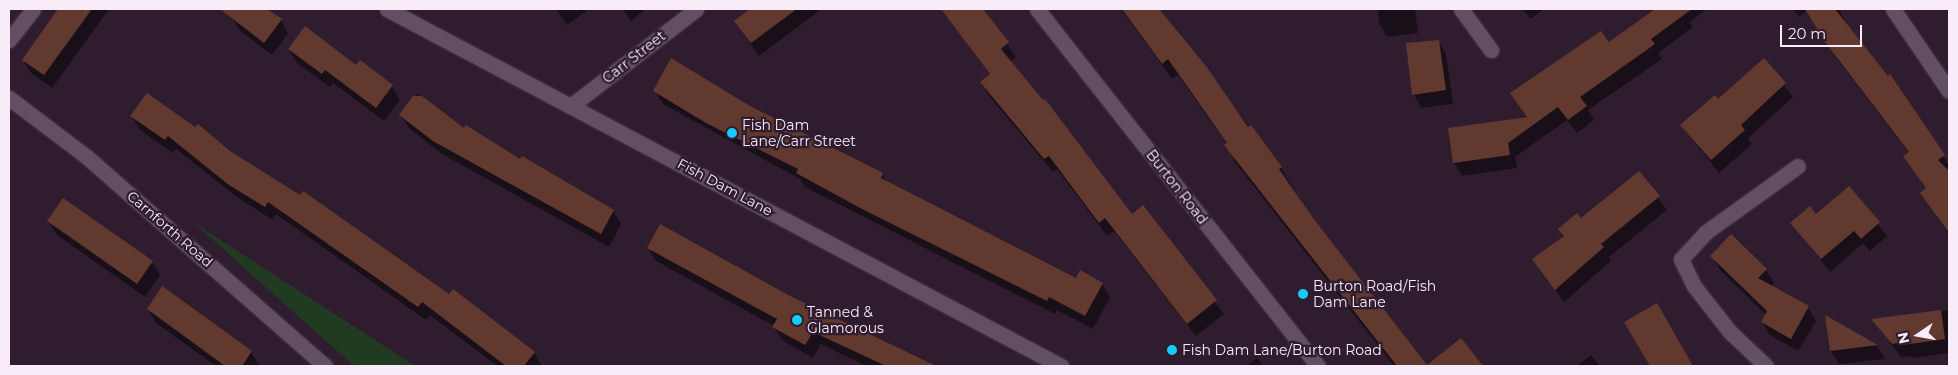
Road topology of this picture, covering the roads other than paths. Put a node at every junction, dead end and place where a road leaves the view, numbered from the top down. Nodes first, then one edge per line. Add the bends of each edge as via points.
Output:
1 (34, 9) edge
2 (387, 9) edge
3 (696, 9) edge
4 (1037, 9) edge
5 (1461, 9) edge
6 (1893, 9) edge
7 (9, 40) edge
8 (1491, 50) dead end
9 (1949, 91) edge
10 (9, 98) edge
11 (572, 105) junction
12 (1798, 166) dead end
13 (325, 366) edge
14 (1061, 366) edge
15 (1318, 366) edge
16 (1766, 366) edge

1 - 7 street
2 - 11 street, Fish Dam Lane
3 - 11 street, Carr Street
4 - 15 street, Burton Road
5 - 8 street
6 - 9 street
10 - 13 street, Carnforth Road via 87,156
11 - 14 street, Fish Dam Lane
12 - 16 street via 1706,232 1682,260 1694,286 1730,332

